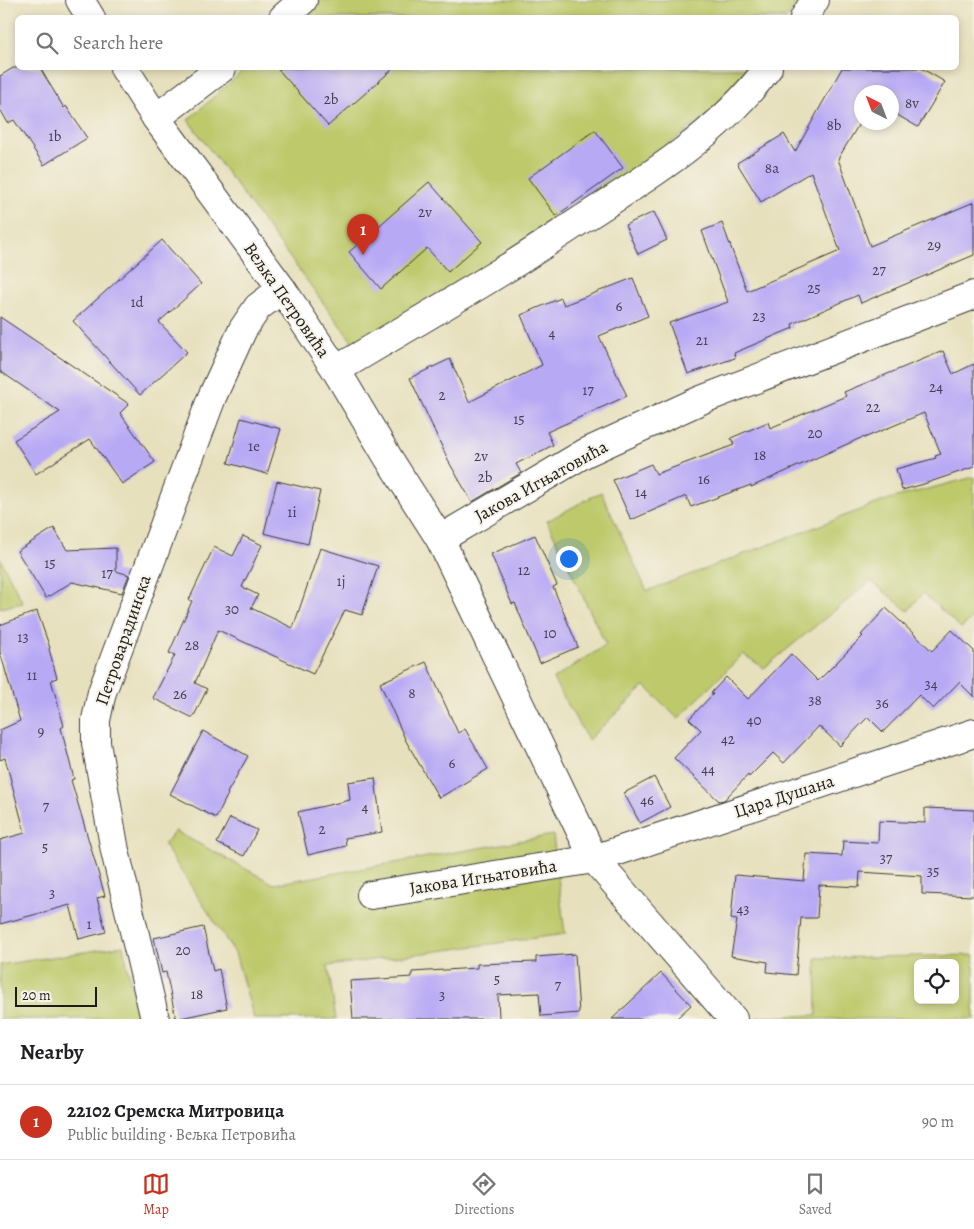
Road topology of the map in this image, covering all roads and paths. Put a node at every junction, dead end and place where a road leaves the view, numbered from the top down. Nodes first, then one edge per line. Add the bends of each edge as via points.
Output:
1 (80, 0) edge
2 (303, 0) edge
3 (815, 0) edge
4 (89, 15) edge
5 (286, 15) edge
6 (806, 15) edge
7 (125, 70) edge
8 (219, 70) edge
9 (767, 70) edge
10 (156, 118) junction
11 (282, 289) junction
12 (974, 295) edge
13 (336, 370) junction
14 (440, 539) junction
15 (974, 733) edge
16 (594, 859) junction
17 (371, 895) dead end
18 (156, 1019) edge
19 (733, 1019) edge

1 - 4 street
2 - 5 street
3 - 6 street
7 - 10 street, Вељка Петровића
8 - 10 street
9 - 13 street via 731,111 647,178 502,271
10 - 11 street, Вељка Петровића
11 - 13 street, Вељка Петровића
11 - 18 street, Петроварадинска via 258,306 242,329 212,397 102,692 96,720 96,743 115,851
12 - 14 street, Јакова Игњатовића via 701,400 586,453
13 - 14 street, Вељка Петровића
14 - 16 street
15 - 16 street, Цара Душана
16 - 17 street, Јакова Игњатовића
16 - 19 street

